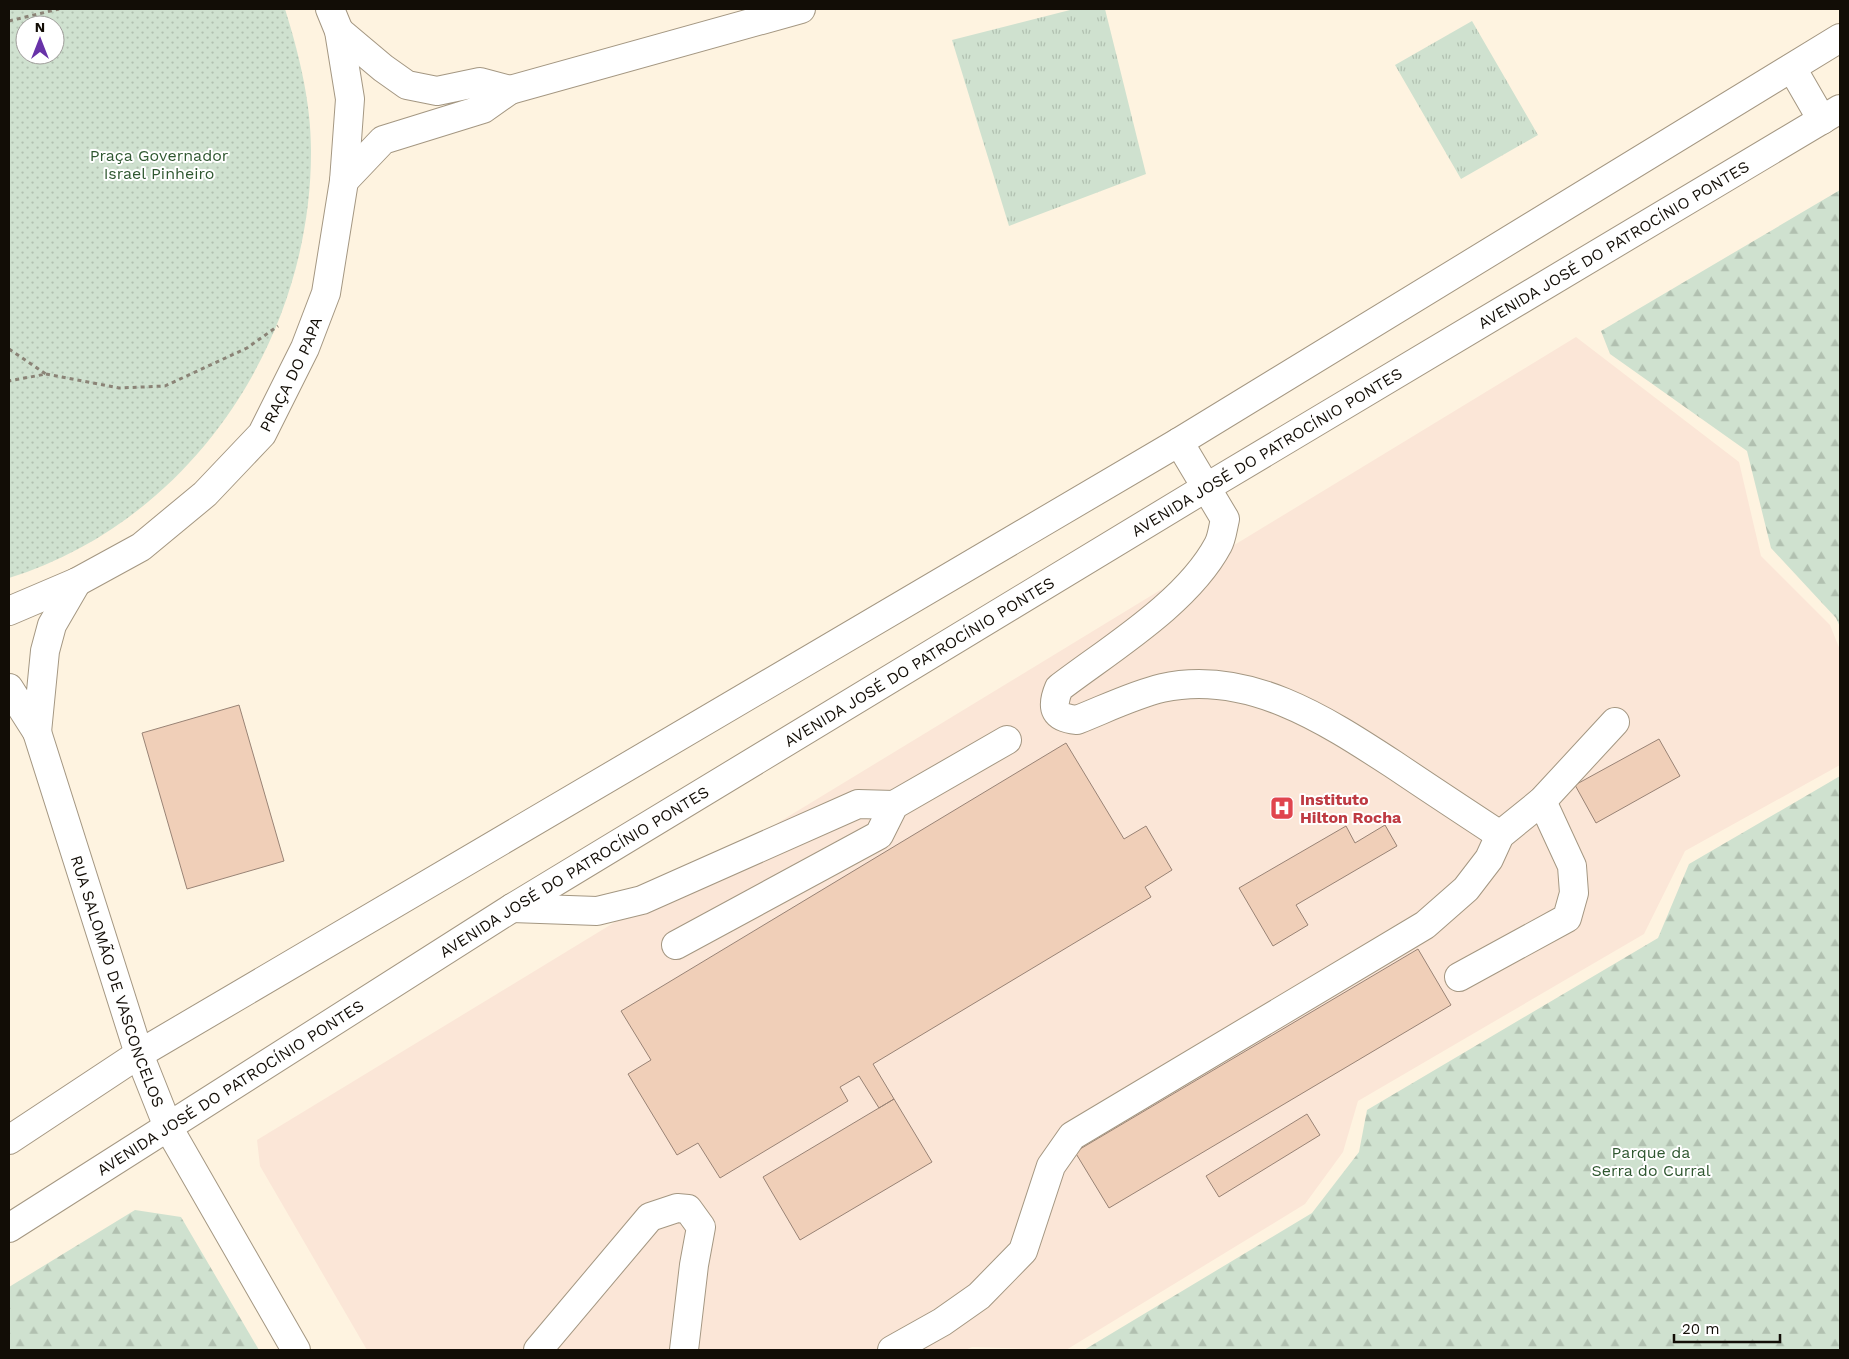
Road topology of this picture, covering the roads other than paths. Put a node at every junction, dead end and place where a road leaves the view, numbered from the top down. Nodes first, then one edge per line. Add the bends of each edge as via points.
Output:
1 (801, 9) edge
2 (335, 20) edge
3 (1840, 38) edge
4 (1792, 68) junction
5 (510, 90) junction
6 (1831, 114) edge
7 (344, 180) junction
8 (1178, 442) junction
9 (1207, 487) junction
10 (77, 582) junction
11 (9, 611) edge
12 (9, 688) edge
13 (1615, 722) dead end
14 (37, 732) junction
15 (1006, 740) dead end
16 (1542, 801) junction
17 (894, 805) junction
18 (1500, 835) junction
19 (512, 908) junction
20 (676, 945) dead end
21 (1459, 977) dead end
22 (139, 1054) junction
23 (168, 1126) junction
24 (9, 1140) edge
25 (9, 1228) edge
26 (296, 1350) edge
27 (538, 1350) edge
28 (684, 1350) edge
29 (892, 1350) edge

1 - 5 street
2 - 5 street via 383,68 407,85 437,91 480,82
2 - 7 street, PRAÇA DO PAPA via 350,99
3 - 4 street
4 - 6 street
4 - 8 street
5 - 7 street via 483,108 383,140
6 - 9 street, AVENIDA JOSÉ DO PATROCÍNIO PONTES
7 - 10 street, PRAÇA DO PAPA via 326,293 305,348 262,434 205,494 141,547
8 - 9 street
8 - 22 street
9 - 18 street via 1225,519 1218,544 1192,581 1132,637 1059,688 1054,700 1056,711 1064,719 1077,720 1162,688 1227,685 1259,694 1331,724
9 - 19 street, AVENIDA JOSÉ DO PATROCÍNIO PONTES
10 - 11 street, PRAÇA DO PAPA
10 - 14 street, RUA SALOMÃO DE VASCONCELOS via 52,625 44,651
12 - 14 street, RUA SALOMÃO DE VASCONCELOS
13 - 16 street
14 - 22 street, RUA SALOMÃO DE VASCONCELOS
15 - 17 street
16 - 18 street
16 - 21 street via 1572,866 1574,893 1567,918
17 - 19 street via 858,804 642,900 597,911
17 - 20 street via 879,835
18 - 29 street via 1489,859 1466,889 1425,925 1072,1136 1051,1166 1022,1251 979,1296 942,1322
19 - 23 street, AVENIDA JOSÉ DO PATROCÍNIO PONTES
22 - 23 street, RUA SALOMÃO DE VASCONCELOS
22 - 24 street
23 - 25 street, AVENIDA JOSÉ DO PATROCÍNIO PONTES
23 - 26 street, RUA SALOMÃO DE VASCONCELOS
27 - 28 street via 650,1217 677,1208 688,1209 701,1227

